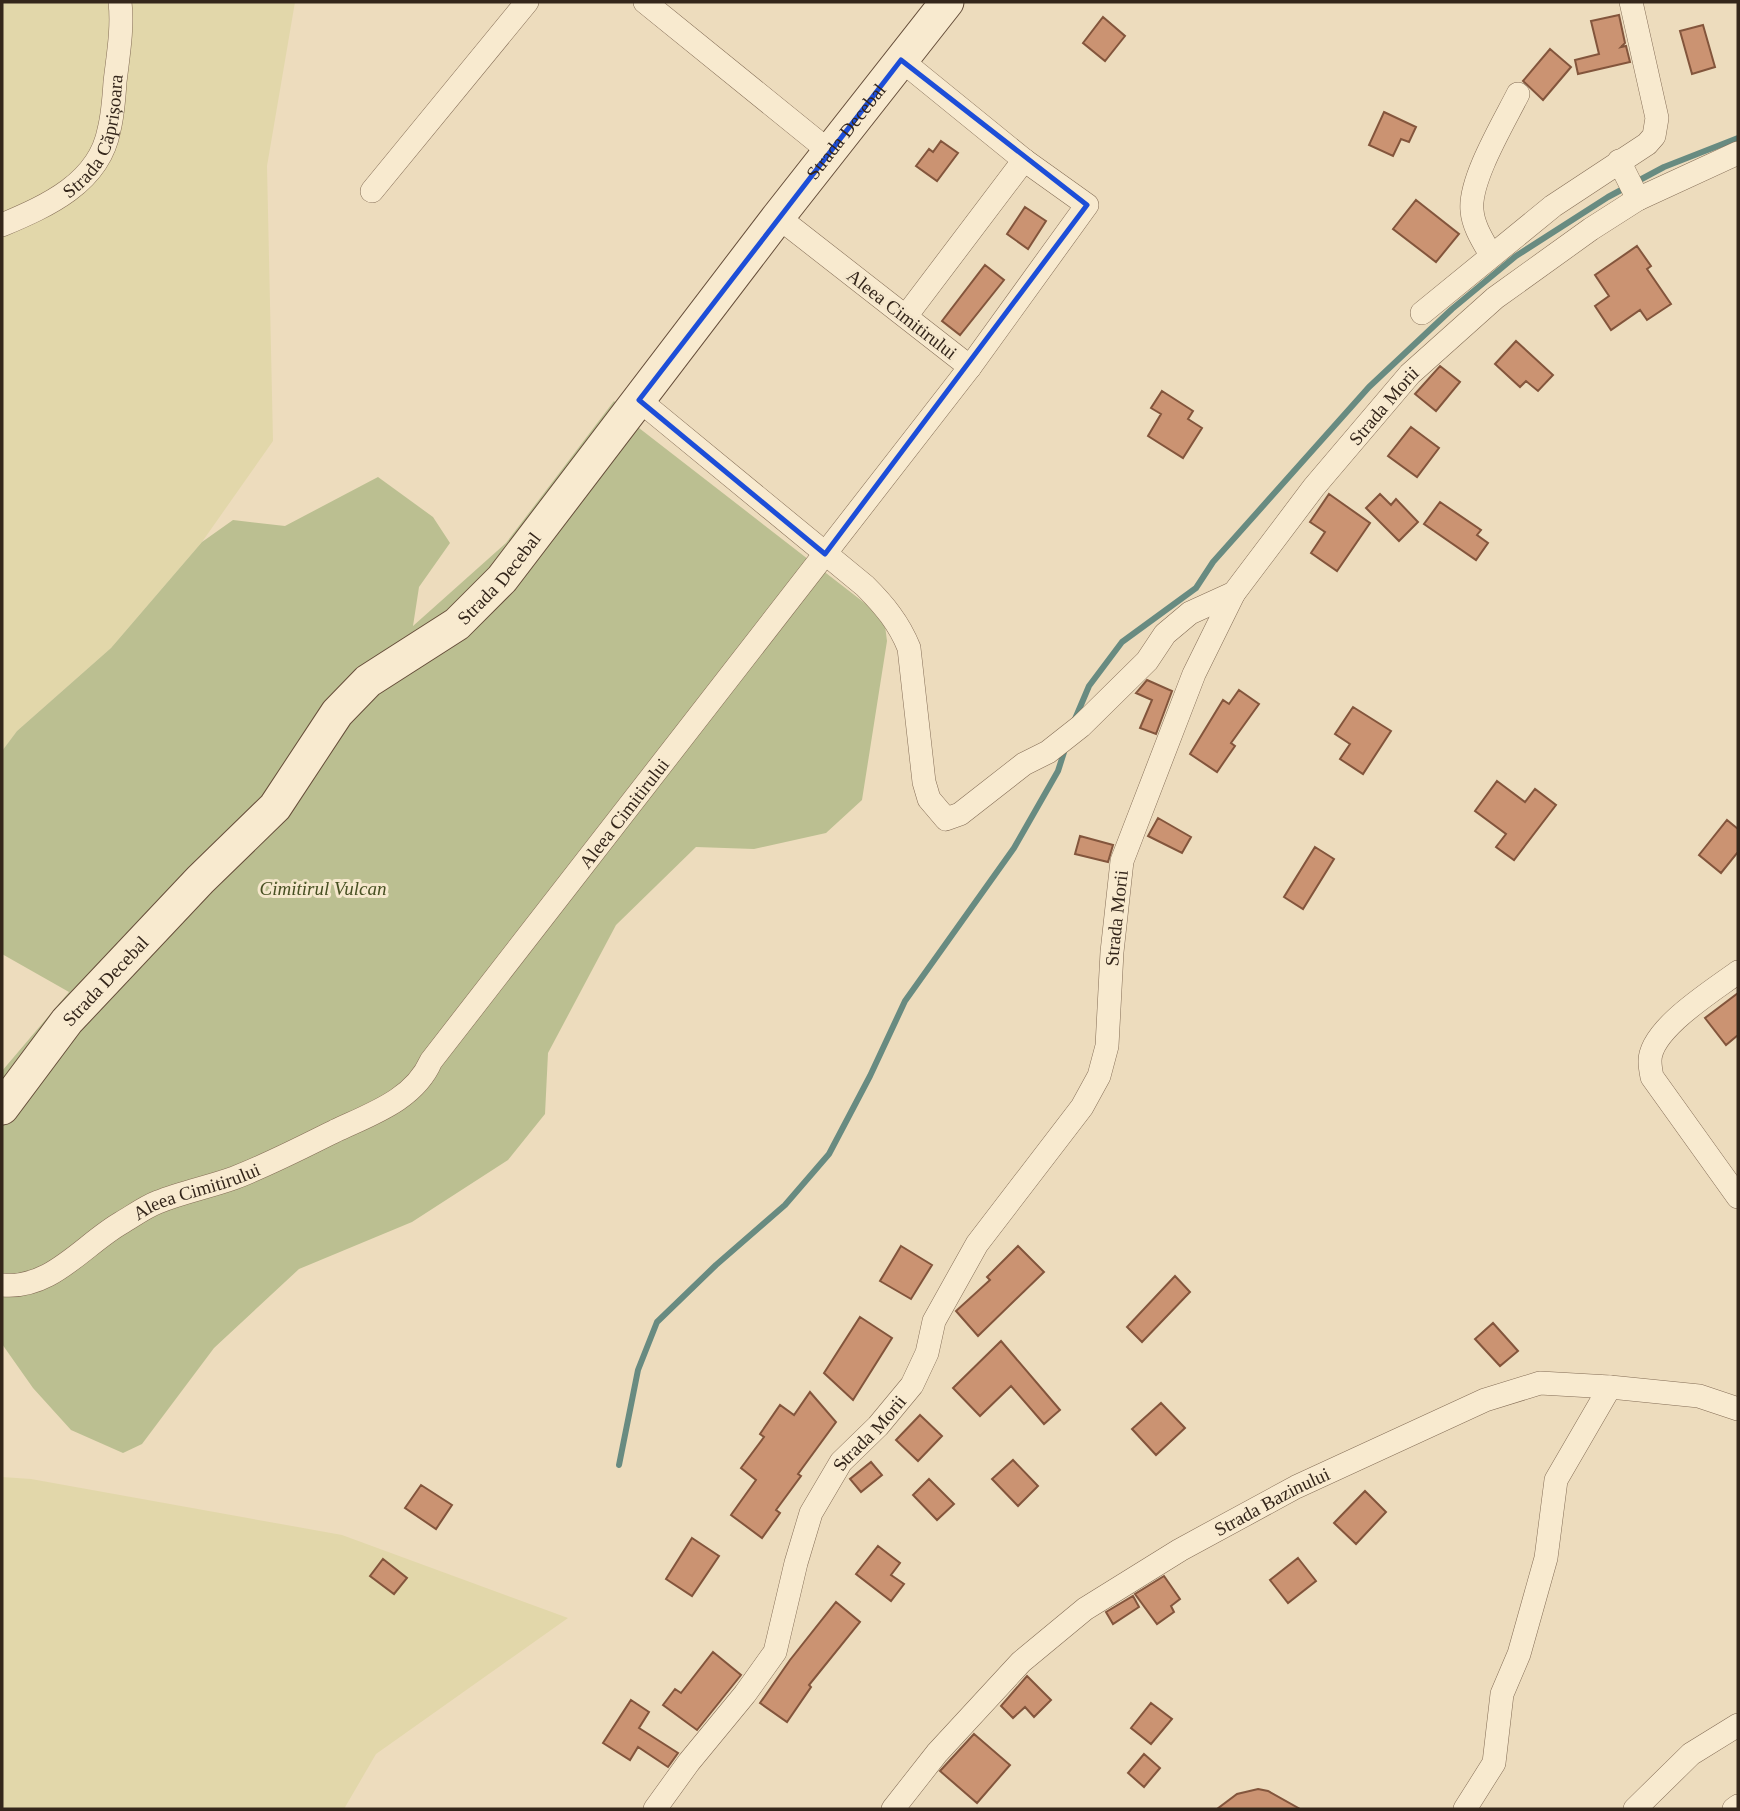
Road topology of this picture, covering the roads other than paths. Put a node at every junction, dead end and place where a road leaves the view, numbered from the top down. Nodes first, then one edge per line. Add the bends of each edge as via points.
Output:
1 (120, 2) edge
2 (527, 2) edge
3 (645, 2) edge
4 (947, 2) edge
5 (1631, 2) edge
6 (901, 60) junction
7 (1518, 94) dead end
8 (830, 152) junction
9 (1738, 152) edge
10 (1024, 160) junction
11 (1629, 183) junction
12 (372, 191) dead end
13 (778, 217) junction
14 (2, 225) edge
15 (1491, 255) junction
16 (1422, 313) dead end
17 (906, 316) junction
18 (970, 367) junction
19 (639, 400) junction
20 (825, 554) junction
21 (1234, 593) junction
22 (1738, 972) edge
23 (2, 1108) edge
24 (1736, 1188) edge
25 (2, 1285) edge
26 (1610, 1387) junction
27 (1738, 1409) edge
28 (1738, 1725) edge
29 (656, 1809) edge
30 (893, 1809) edge
31 (1465, 1809) edge
32 (1635, 1809) edge

1 - 14 street, Strada Căprișoara via 109,132 100,158 74,187
2 - 12 street
3 - 8 street
4 - 6 street, Strada Decebal
5 - 11 street via 1657,118 1654,136
6 - 8 street, Strada Decebal
6 - 10 street
7 - 15 street via 1483,164 1471,209
8 - 13 street, Strada Decebal
9 - 11 street, Strada Morii
10 - 17 street
10 - 18 street via 1087,205
11 - 15 street via 1553,206
11 - 21 street, Strada Morii via 1591,229 1495,299 1410,374 1314,487
13 - 17 street, Aleea Cimitirului
13 - 19 street, Strada Decebal
15 - 16 street
17 - 18 street, Aleea Cimitirului
18 - 20 street, Aleea Cimitirului
19 - 20 street
19 - 23 street, Strada Decebal via 502,579 457,624 368,681 337,713 275,807 67,1021
20 - 21 street via 865,586 901,629 909,648 924,782 929,799 946,819 960,814 1081,726 1147,661 1165,634 1190,614
20 - 25 street, Aleea Cimitirului via 411,1089 365,1118 235,1177 156,1202 107,1231 57,1271
21 - 29 street, Strada Morii via 1194,674 1122,861 1107,1046 1100,1076 1082,1107 977,1244 934,1321 927,1353 912,1385 841,1462 811,1513 775,1652
22 - 24 street via 1675,1019 1649,1058 1652,1077
26 - 27 street, Strada Bazinului via 1699,1396
26 - 30 street, Strada Bazinului via 1540,1383 1485,1400 1296,1487 1180,1550 1085,1609 1021,1662 937,1753
26 - 31 street via 1556,1480 1546,1558 1519,1654 1502,1694 1494,1763
28 - 32 street via 1691,1754

